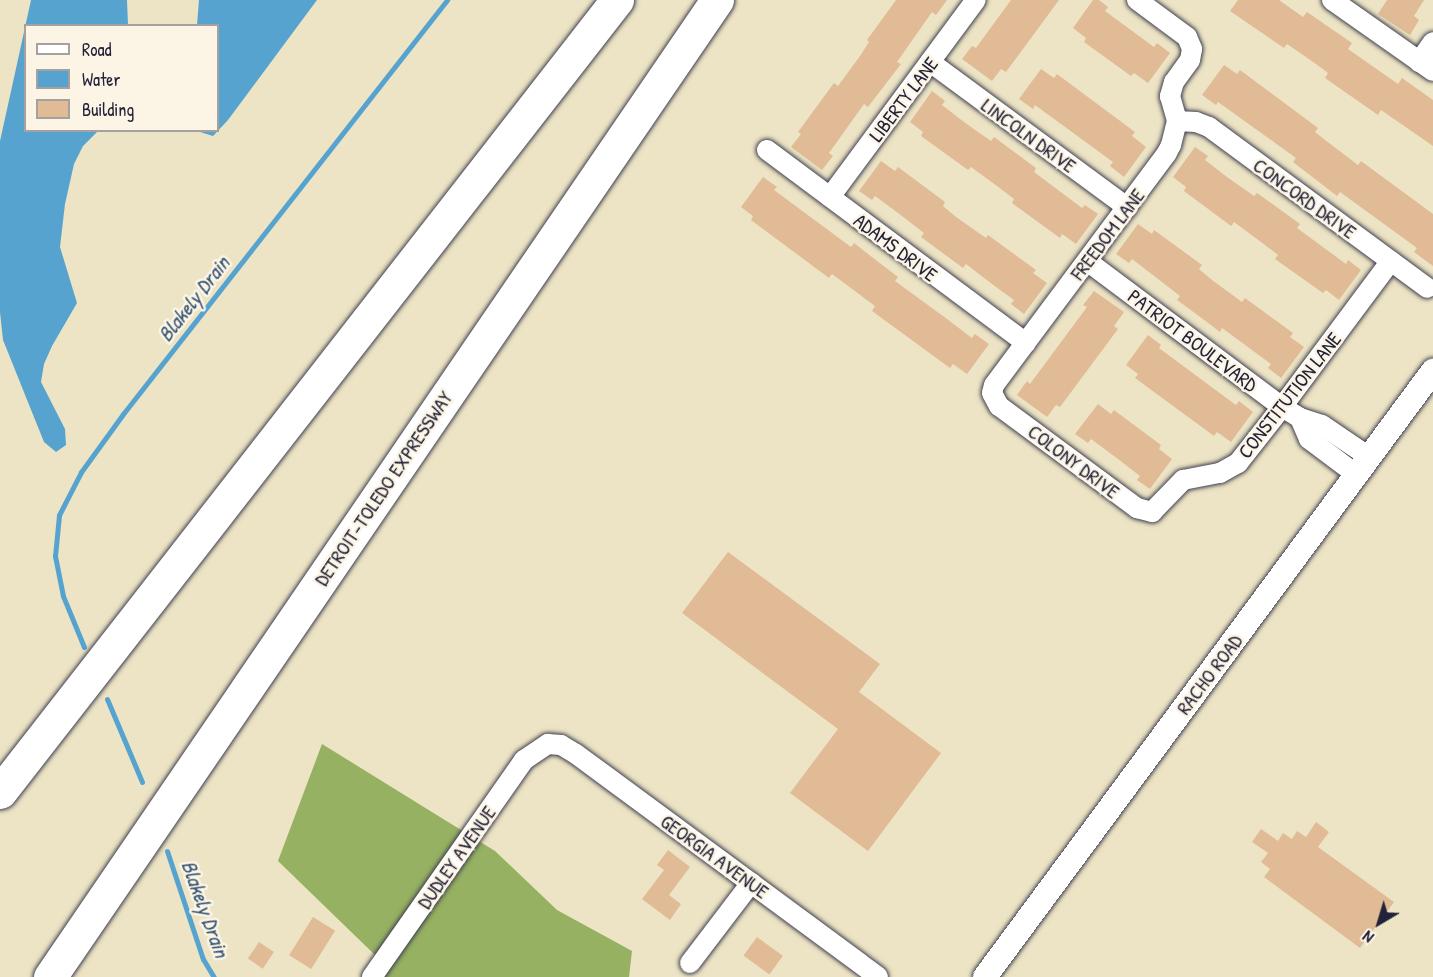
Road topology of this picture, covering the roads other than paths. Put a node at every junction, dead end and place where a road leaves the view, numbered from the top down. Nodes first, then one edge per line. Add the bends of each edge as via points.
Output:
1 (617, 0) edge
2 (717, 0) edge
3 (976, 0) edge
4 (1137, 0) edge
5 (1332, 0) edge
6 (1433, 42) edge
7 (930, 62) junction
8 (1426, 66) edge
9 (1178, 121) junction
10 (767, 150) dead end
11 (830, 197) junction
12 (1127, 207) junction
13 (1087, 261) junction
14 (1390, 261) junction
15 (1427, 288) dead end
16 (1026, 343) junction
17 (1433, 371) edge
18 (1282, 407) junction
19 (1012, 415) joint
20 (1363, 466) junction
21 (1137, 508) joint
22 (548, 744) joint
23 (0, 792) edge
24 (751, 883) junction
25 (690, 963) dead end
26 (50, 977) edge
27 (372, 977) edge
28 (878, 977) edge
29 (985, 977) edge

1 - 23 highway
2 - 26 highway, DETROIT-TOLEDO EXPRESSWAY
3 - 7 street, LIBERTY LANE
4 - 9 street via 1187,37 1193,54 1174,82 1170,96
5 - 8 street
6 - 8 street
7 - 11 street, LIBERTY LANE
7 - 12 street, LINCOLN DRIVE
9 - 12 street, FREEDOM LANE via 1167,153
9 - 14 street, CONCORD DRIVE via 1209,127
10 - 11 street, ADAMS DRIVE
11 - 16 street, ADAMS DRIVE
12 - 13 street, FREEDOM LANE
13 - 16 street, FREEDOM LANE
13 - 18 street, PATRIOT BOULEVARD
14 - 15 street, CONCORD DRIVE
14 - 18 street, CONSTITUTION LANE
16 - 19 street, FREEDOM LANE via 992,393 999,406
17 - 20 street, RACHO ROAD
18 - 20 street, PATRIOT BOULEVARD via 1300,418 1309,439
18 - 21 street, CONSTITUTION LANE via 1228,470 1183,480 1152,512
19 - 21 street, COLONY DRIVE
20 - 29 street, RACHO ROAD
22 - 24 street, GEORGIA AVENUE via 561,745 576,754
22 - 27 street, DUDLEY AVENUE via 524,760
24 - 25 street
24 - 28 street, GEORGIA AVENUE

